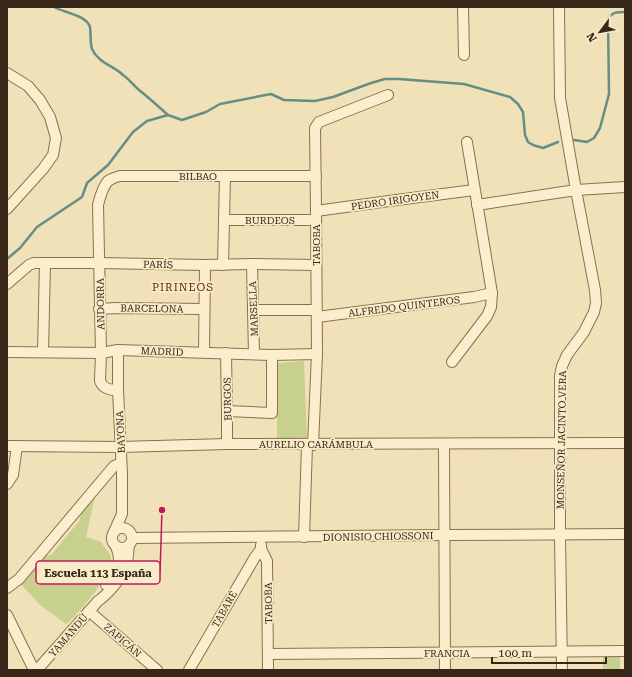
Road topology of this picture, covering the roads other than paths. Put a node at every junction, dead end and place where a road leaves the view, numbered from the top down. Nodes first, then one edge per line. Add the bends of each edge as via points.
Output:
1 (463, 7) edge
2 (559, 7) edge
3 (464, 55) dead end
4 (7, 73) edge
5 (388, 95) dead end
6 (467, 142) dead end
7 (224, 176) junction
8 (316, 176) junction
9 (625, 187) edge
10 (474, 190) junction
11 (576, 190) junction
12 (98, 205) joint
13 (477, 205) junction
14 (7, 209) edge
15 (316, 216) junction
16 (224, 220) junction
17 (45, 263) junction
18 (99, 263) junction
19 (252, 264) junction
20 (205, 265) junction
21 (223, 265) junction
22 (316, 265) junction
23 (7, 284) edge
24 (492, 293) junction
25 (99, 309) junction
26 (204, 309) junction
27 (253, 310) junction
28 (316, 314) junction
29 (118, 350) junction
30 (7, 352) edge
31 (43, 352) junction
32 (204, 352) junction
33 (101, 353) junction
34 (226, 354) junction
35 (254, 354) junction
36 (317, 354) junction
37 (272, 355) junction
38 (452, 362) dead end
39 (118, 390) junction
40 (227, 411) junction
41 (560, 443) junction
42 (625, 443) edge
43 (227, 444) junction
44 (444, 444) junction
45 (310, 445) junction
46 (12, 446) edge
47 (120, 447) junction
48 (121, 463) junction
49 (7, 484) edge
50 (122, 514) junction
51 (114, 532) junction
52 (625, 534) edge
53 (444, 535) junction
54 (560, 535) junction
55 (260, 537) junction
56 (304, 537) junction
57 (129, 538) junction
58 (116, 546) junction
59 (261, 550) junction
60 (7, 588) edge
61 (98, 601) junction
62 (89, 611) junction
63 (7, 615) edge
64 (625, 651) edge
65 (445, 652) junction
66 (562, 652) junction
67 (268, 654) junction
68 (34, 670) edge
69 (37, 670) edge
70 (156, 670) edge
71 (189, 670) edge
72 (268, 670) edge
73 (446, 670) edge
74 (562, 670) edge

1 - 3 street
2 - 11 street, MONSEÑOR JACINTO VERA via 560,98
4 - 14 street via 28,86 40,100 50,117 56,138 53,155
5 - 8 street, TABOBA via 316,125
6 - 10 street
7 - 8 street, BILBAO
7 - 12 street, BILBAO via 120,176 109,180 103,188
7 - 16 street
8 - 15 street, TABOBA
9 - 11 street
10 - 13 street
10 - 15 street, PEDRO IRIGOYEN via 389,201
11 - 13 street
11 - 41 street, MONSEÑOR JACINTO VERA via 596,290 596,303 584,332 562,366
12 - 18 street, ANDORRA
13 - 24 street
15 - 16 street, BURDEOS
15 - 22 street, TABOBA
16 - 21 street
17 - 18 street, PARÍS
17 - 23 street, PARÍS via 29,264
17 - 31 street
18 - 20 street, PARÍS
18 - 25 street, ANDORRA
19 - 21 street, PARÍS
19 - 22 street, PARÍS
19 - 27 street, MARSELLA
20 - 21 street, PARÍS
20 - 26 street
22 - 28 street, TABOBA
24 - 28 street, ALFREDO QUINTEROS
24 - 38 street via 491,308 487,316
25 - 26 street, BARCELONA
25 - 33 street, ANDORRA
26 - 32 street
27 - 28 street, ALFREDO QUINTEROS
27 - 35 street, MARSELLA
28 - 36 street, TABOBA
29 - 32 street, MADRID
29 - 33 street, MADRID
29 - 39 street, BAYONA
30 - 31 street, MADRID
31 - 33 street, MADRID
32 - 34 street, MADRID
33 - 39 street, ANDORRA via 102,386
34 - 35 street, MADRID
34 - 40 street, BURGOS
35 - 37 street, MADRID
36 - 37 street, MADRID
36 - 45 street, TABOBA
37 - 40 street via 272,413
39 - 47 street, BAYONA
40 - 43 street, BURGOS
41 - 42 street, AURELIO CARÁMBULA
41 - 44 street, AURELIO CARÁMBULA
41 - 54 street, MONSEÑOR JACINTO VERA
43 - 45 street, AURELIO CARÁMBULA
43 - 47 street, AURELIO CARÁMBULA
44 - 45 street, AURELIO CARÁMBULA
44 - 53 street
45 - 56 street, TABOBA
46 - 47 street, AURELIO CARÁMBULA
46 - 49 street via 13,476
47 - 48 street, BAYONA
48 - 50 street, BAYONA
48 - 60 street via 114,466 19,579
50 - 51 street, BAYONA
50 - 57 street, BAYONA
51 - 57 street via 122,528
51 - 58 street via 112,541
52 - 54 street, DIONISIO CHIOSSONI
53 - 54 street, DIONISIO CHIOSSONI
53 - 56 street, DIONISIO CHIOSSONI
53 - 65 street
54 - 66 street, MONSEÑOR JACINTO VERA
55 - 56 street, DIONISIO CHIOSSONI
55 - 57 street, DIONISIO CHIOSSONI
55 - 59 street, TABOBA
57 - 58 street via 124,548
57 - 61 street, YAMANDÚ via 125,569 111,589
58 - 61 street, YAMANDÚ via 118,566
59 - 67 street, TABOBA via 267,561
59 - 71 street, TABARÉ
61 - 62 street, YAMANDÚ
62 - 69 street, YAMANDÚ
62 - 70 street, ZAPICÁN
63 - 68 street
64 - 66 street, FRANCIA
65 - 66 street, FRANCIA
65 - 67 street, FRANCIA
65 - 73 street
66 - 74 street, MONSEÑOR JACINTO VERA
67 - 72 street, TABOBA

